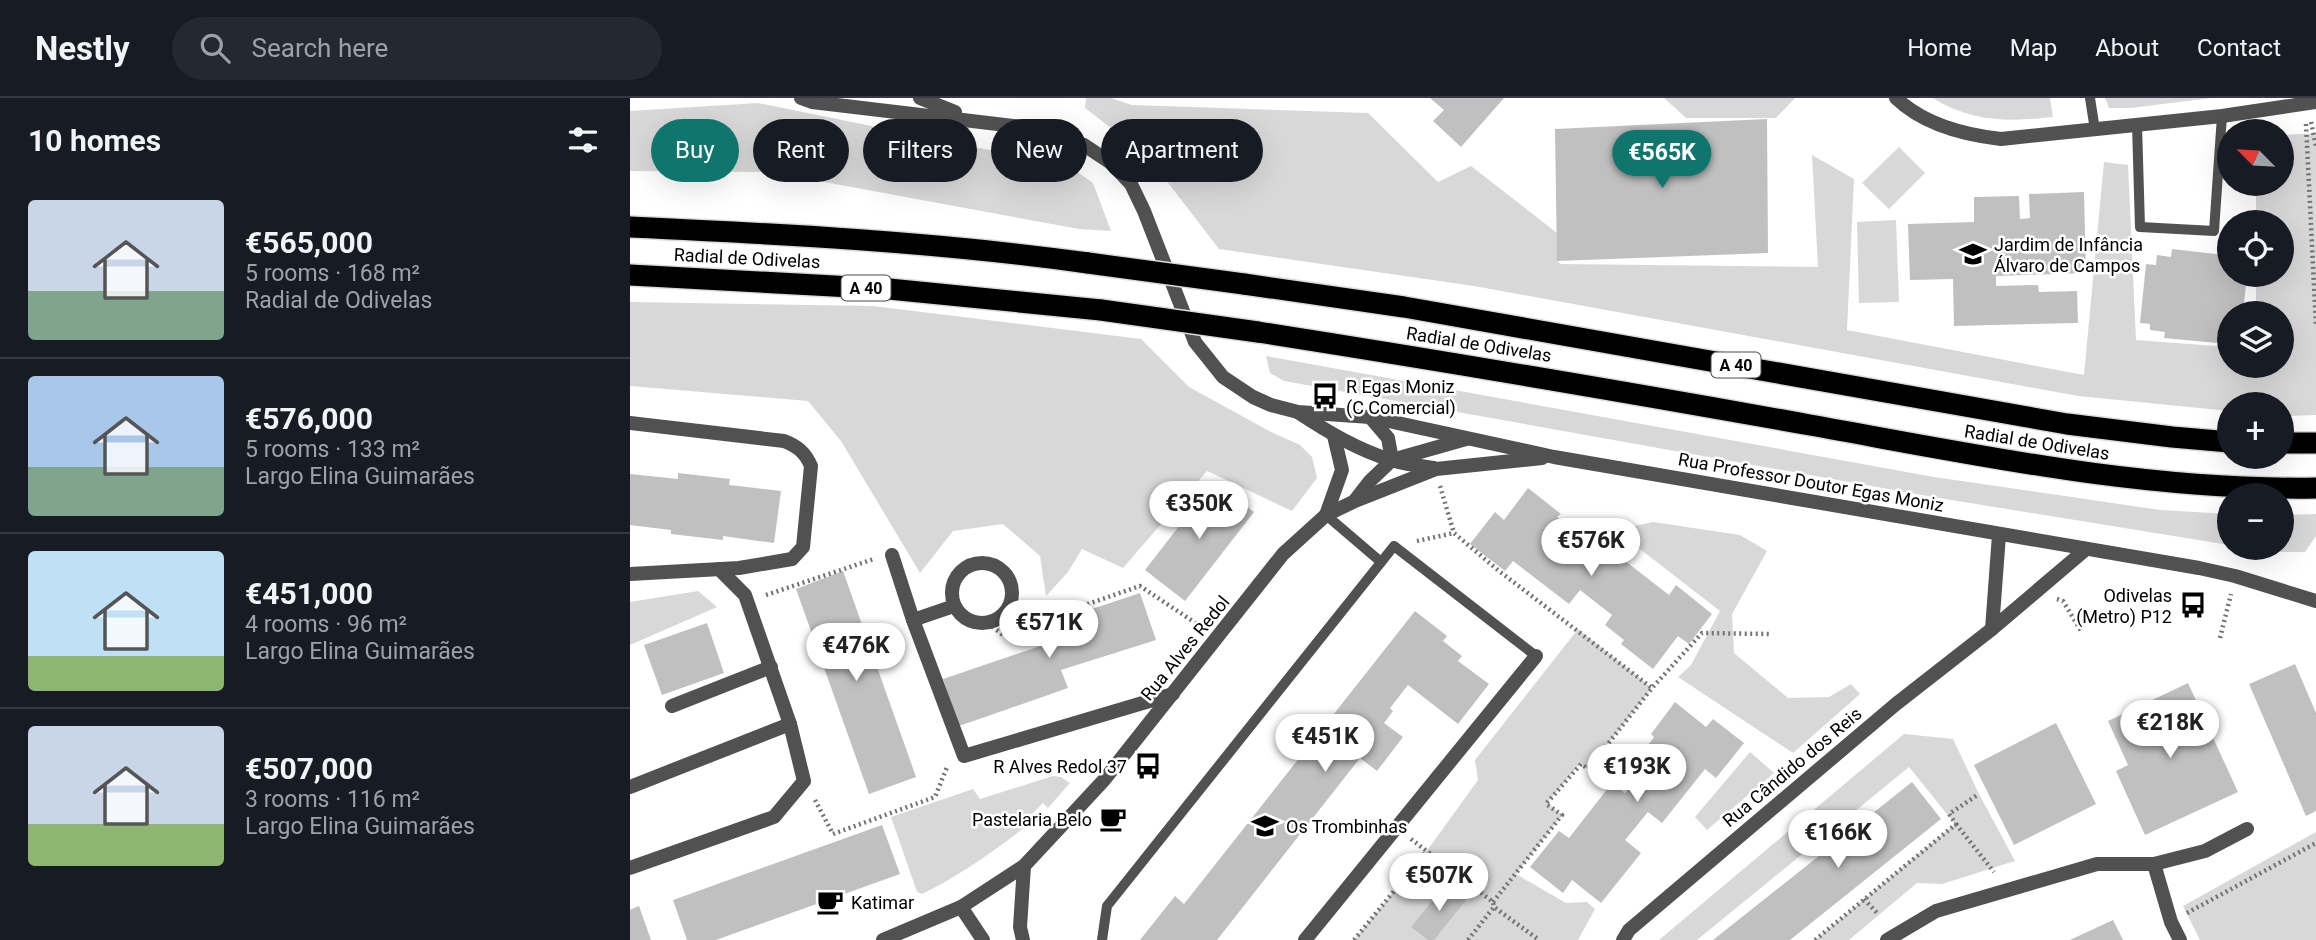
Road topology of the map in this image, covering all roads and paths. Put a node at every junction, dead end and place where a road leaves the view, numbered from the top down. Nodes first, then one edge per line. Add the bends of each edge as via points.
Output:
1 (801, 98) edge
2 (842, 98) edge
3 (919, 98) edge
4 (1896, 98) edge
5 (2090, 98) edge
6 (825, 103) junction
7 (2312, 103) edge
8 (2222, 116) junction
9 (979, 121) junction
10 (2137, 125) junction
11 (2095, 131) junction
12 (630, 227) edge
13 (630, 275) edge
14 (2316, 326) edge
15 (1298, 412) junction
16 (1370, 417) junction
17 (630, 423) edge
18 (1334, 436) junction
19 (1471, 437) junction
20 (2217, 441) edge
21 (2294, 443) edge
22 (2316, 443) edge
23 (1554, 457) junction
24 (1391, 460) junction
25 (1436, 469) junction
26 (2316, 488) edge
27 (1355, 501) junction
28 (1326, 515) junction
29 (1454, 533) junction
30 (1999, 535) junction
31 (1394, 546) junction
32 (2085, 550) junction
33 (892, 555) joint
34 (1381, 562) junction
35 (746, 567) junction
36 (719, 569) junction
37 (630, 574) edge
38 (2235, 576) junction
39 (2034, 594) junction
40 (746, 598) junction
41 (2316, 601) edge
42 (954, 606) junction
43 (913, 620) junction
44 (988, 623) junction
45 (1992, 629) junction
46 (2081, 631) dead end
47 (1770, 634) dead end
48 (1218, 638) junction
49 (2220, 638) dead end
50 (1536, 656) joint
51 (771, 667) junction
52 (1652, 688) junction
53 (1173, 694) junction
54 (672, 706) dead end
55 (790, 724) junction
56 (958, 738) junction
57 (804, 781) junction
58 (630, 787) edge
59 (1979, 794) dead end
60 (1956, 824) junction
61 (1396, 828) junction
62 (2247, 830) dead end
63 (2316, 843) edge
64 (1426, 852) junction
65 (2154, 864) junction
66 (1024, 866) junction
67 (630, 868) edge
68 (2007, 891) junction
69 (1864, 899) junction
70 (1494, 905) junction
71 (961, 907) junction
72 (1879, 915) dead end
73 (2171, 922) junction
74 (883, 940) edge
75 (982, 940) edge
76 (1023, 940) edge
77 (1102, 940) edge
78 (1305, 940) edge
79 (1354, 940) edge
80 (1468, 940) edge
81 (1539, 940) edge
82 (1623, 940) edge
83 (1815, 940) edge
84 (1886, 940) edge
85 (2171, 940) edge
86 (2180, 940) edge

1 - 6 street
2 - 6 street
3 - 9 street
4 - 11 street via 1923,117 1981,137
5 - 11 lane
6 - 9 street
7 - 8 street
7 - 14 path via 2305,141
8 - 10 street
8 - 10 lane via 2214,231 2140,227
9 - 15 street via 1062,138 1084,145 1111,163 1131,184 1144,211 1195,342 1223,377 1253,397
10 - 11 street
12 - 20 highway, Radial de Odivelas / A 40, bridge via 1041,256 1404,307 2029,418
13 - 26 highway, Radial de Odivelas / A 40, bridge via 889,289 1101,310 1634,393 2081,473 2206,486
15 - 16 street, Rua Professor Doutor Egas Moniz
15 - 18 street
16 - 19 street, Rua Professor Doutor Egas Moniz
16 - 24 street via 1388,438
17 - 35 street via 784,441 802,451 811,466 803,547 792,559
18 - 24 street
18 - 28 street via 1342,470
19 - 23 street, Rua Professor Doutor Egas Moniz
19 - 24 street
21 - 22 highway
23 - 25 street, Rua Alves Redol
23 - 30 street, Rua Professor Doutor Egas Moniz
24 - 25 street
24 - 27 street
25 - 27 street, Rua Alves Redol
25 - 29 path
27 - 28 street, Rua Alves Redol
28 - 34 lane
28 - 48 street, Rua Alves Redol via 1283,554
29 - 31 path
29 - 52 path
30 - 32 street, Rua Professor Doutor Egas Moniz
30 - 45 street
31 - 34 lane
31 - 50 lane
32 - 38 street, Rua Professor Doutor Egas Moniz
32 - 39 street, Rua Cândido dos Reis
33 - 40 path
33 - 43 street
34 - 77 lane via 1107,906
35 - 36 street
35 - 40 street
36 - 37 street
36 - 40 street
38 - 41 street, Rua Professor Doutor Egas Moniz
38 - 49 path
39 - 45 street, Rua Cândido dos Reis
39 - 46 path via 2063,601
40 - 51 street
42 - 43 street
42 - 44 street via 968,620
42 - 44 street via 952,586 962,569 981,562 991,564 1007,575 1012,594 1005,613
43 - 56 street
44 - 48 path via 1004,636 1140,586
45 - 82 street, Rua Cândido dos Reis via 1885,713 1629,930
47 - 52 path via 1702,633
48 - 53 street, Rua Alves Redol
50 - 61 street
51 - 54 street
51 - 55 street
52 - 70 path via 1588,769 1581,764 1546,804 1562,815
53 - 56 street via 964,757
53 - 66 street, Rua Alves Redol via 1104,780
55 - 57 street
55 - 58 street
56 - 57 path via 935,797 833,834
57 - 67 street via 774,817
59 - 60 path via 1949,814
60 - 68 path
60 - 69 path
61 - 64 path
61 - 78 street
62 - 65 street via 2205,851
63 - 73 path
64 - 70 path
64 - 79 path
65 - 68 street via 2097,864
65 - 73 street
66 - 71 street, Rua Alves Redol
66 - 76 street
68 - 84 street via 1936,911
69 - 72 path
69 - 83 path
70 - 80 path
70 - 81 path
71 - 74 street, Rua Alves Redol
71 - 75 street
73 - 85 street
73 - 86 street

